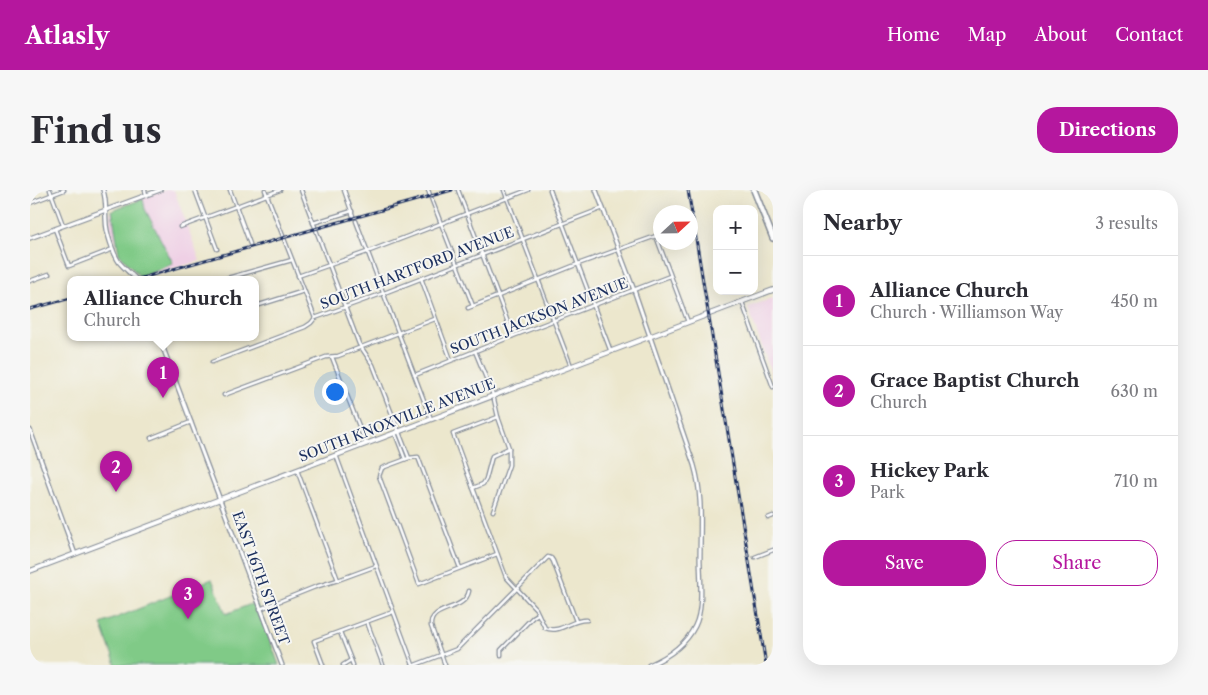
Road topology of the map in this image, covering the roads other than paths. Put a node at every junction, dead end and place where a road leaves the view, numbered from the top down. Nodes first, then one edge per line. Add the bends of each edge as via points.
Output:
1 (50, 190) edge
2 (64, 190) edge
3 (103, 190) edge
4 (144, 190) edge
5 (160, 190) edge
6 (195, 190) edge
7 (230, 190) edge
8 (265, 190) edge
9 (280, 190) edge
10 (301, 190) edge
11 (344, 190) edge
12 (428, 190) edge
13 (458, 190) edge
14 (504, 190) edge
15 (528, 190) edge
16 (550, 190) edge
17 (596, 190) edge
18 (754, 190) edge
19 (52, 195) junction
20 (146, 195) junction
21 (267, 195) junction
22 (507, 198) junction
23 (30, 203) edge
24 (236, 206) junction
25 (603, 208) junction
26 (106, 210) junction
27 (352, 211) junction
28 (467, 213) junction
29 (354, 216) dead end
30 (205, 218) junction
31 (356, 221) dead end
32 (313, 223) junction
33 (440, 223) junction
34 (563, 223) junction
35 (63, 225) junction
36 (180, 227) dead end
37 (55, 229) junction
38 (30, 238) edge
39 (522, 238) junction
40 (773, 238) edge
41 (250, 244) dead end
42 (113, 249) junction
43 (217, 249) dead end
44 (619, 250) junction
45 (368, 252) junction
46 (482, 254) junction
47 (292, 260) junction
48 (457, 264) junction
49 (578, 264) junction
50 (330, 265) junction
51 (49, 274) dead end
52 (133, 276) edge
53 (235, 276) edge
54 (298, 276) junction
55 (671, 276) junction
56 (421, 278) junction
57 (538, 280) junction
58 (30, 281) edge
59 (634, 290) junction
60 (773, 290) edge
61 (304, 291) junction
62 (384, 293) junction
63 (498, 296) junction
64 (742, 302) junction
65 (259, 305) edge
66 (472, 306) junction
67 (593, 306) junction
68 (346, 307) junction
69 (468, 308) dead end
70 (315, 318) junction
71 (435, 319) junction
72 (554, 320) junction
73 (688, 322) junction
74 (399, 333) junction
75 (513, 336) junction
76 (650, 337) junction
77 (161, 341) edge
78 (361, 347) junction
79 (475, 350) junction
80 (611, 352) junction
81 (332, 357) junction
82 (451, 360) junction
83 (212, 362) dead end
84 (571, 366) junction
85 (415, 375) junction
86 (773, 386) edge
87 (224, 395) dead end
88 (493, 395) junction
89 (498, 417) junction
90 (431, 419) junction
91 (191, 422) junction
92 (397, 432) junction
93 (31, 433) edge
94 (152, 438) dead end
95 (366, 444) junction
96 (509, 448) junction
97 (336, 455) junction
98 (409, 458) junction
99 (405, 460) junction
100 (297, 470) junction
101 (473, 488) junction
102 (220, 499) junction
103 (493, 511) dead end
104 (773, 516) edge
105 (768, 518) dead end
106 (773, 550) edge
107 (75, 554) junction
108 (497, 554) junction
109 (755, 557) dead end
110 (376, 566) junction
111 (460, 568) junction
112 (30, 571) edge
113 (338, 580) junction
114 (517, 589) junction
115 (469, 591) dead end
116 (260, 609) junction
117 (393, 612) junction
118 (538, 614) junction
119 (587, 620) dead end
120 (576, 621) junction
121 (367, 622) junction
122 (340, 632) junction
123 (442, 655) junction
124 (501, 655) dead end
125 (351, 660) junction
126 (282, 665) edge
127 (323, 665) edge
128 (343, 665) edge
129 (353, 665) edge
130 (383, 665) edge
131 (414, 665) edge
132 (445, 665) edge
133 (649, 665) edge

1 - 19 street
2 - 19 street
3 - 26 street
4 - 20 street
5 - 20 street
6 - 30 street
7 - 24 street
8 - 21 street
9 - 21 street
10 - 32 street
11 - 27 street
12 - 33 street
13 - 28 street
14 - 22 street
15 - 22 street
16 - 34 street
17 - 25 street
18 - 40 main road
19 - 23 street
19 - 35 street
20 - 26 street
21 - 24 street
21 - 47 street
22 - 28 street
22 - 39 street
24 - 30 street
24 - 41 street
25 - 34 street, SOUTH HARTFORD AVENUE
25 - 44 street
26 - 35 street
26 - 42 street via 106,228
27 - 29 street
27 - 32 street
28 - 33 street
28 - 46 street
30 - 36 street
30 - 43 street
31 - 45 street
32 - 50 street
33 - 45 street
33 - 48 street
34 - 39 street, SOUTH HARTFORD AVENUE
34 - 49 street
35 - 37 street
37 - 38 street
37 - 42 street via 69,266
39 - 46 street, SOUTH HARTFORD AVENUE
39 - 57 street
42 - 52 street
44 - 49 street
44 - 55 street via 656,236
44 - 59 street
45 - 50 street
45 - 62 street
46 - 48 street, SOUTH HARTFORD AVENUE
46 - 63 street
47 - 53 street
47 - 54 street
48 - 56 street, SOUTH HARTFORD AVENUE
48 - 66 street
49 - 57 street
49 - 67 street
50 - 54 street
50 - 68 street
51 - 58 street
54 - 61 street
55 - 59 street, SOUTH JACKSON AVENUE
55 - 73 street
56 - 62 street, SOUTH HARTFORD AVENUE
56 - 71 street
57 - 63 street
57 - 72 street
59 - 67 street, SOUTH JACKSON AVENUE
59 - 76 street
60 - 64 main road, SOUTH KNOXVILLE AVENUE
61 - 65 street
61 - 70 street
62 - 68 street, SOUTH HARTFORD AVENUE
62 - 74 street
63 - 66 street
63 - 75 street
64 - 73 main road, SOUTH KNOXVILLE AVENUE
64 - 86 street
66 - 69 street
67 - 72 street, SOUTH JACKSON AVENUE
67 - 80 street
68 - 70 street, SOUTH HARTFORD AVENUE
68 - 78 street
70 - 83 street, SOUTH HARTFORD AVENUE via 304,327
71 - 74 street
71 - 82 street
72 - 75 street, SOUTH JACKSON AVENUE
72 - 84 street
73 - 76 main road, SOUTH KNOXVILLE AVENUE
74 - 78 street
74 - 85 street
75 - 79 street, SOUTH JACKSON AVENUE
76 - 80 main road, SOUTH KNOXVILLE AVENUE
76 - 133 street via 696,468 700,495 700,594 699,612 686,640 665,658
77 - 91 street, EAST 16TH STREET
78 - 81 street
78 - 92 street via 373,365
79 - 82 street, SOUTH JACKSON AVENUE
79 - 88 street
80 - 84 main road, SOUTH KNOXVILLE AVENUE
81 - 87 street
81 - 95 street
82 - 85 street, SOUTH JACKSON AVENUE
84 - 88 main road, SOUTH KNOXVILLE AVENUE
85 - 90 street
88 - 89 street
88 - 90 main road, SOUTH KNOXVILLE AVENUE
89 - 96 street
89 - 101 street via 453,434
90 - 92 main road, SOUTH KNOXVILLE AVENUE
91 - 94 street
91 - 102 street, EAST 16TH STREET
92 - 95 main road, SOUTH KNOXVILLE AVENUE
92 - 98 street
92 - 99 street
93 - 107 street
95 - 97 main road, SOUTH KNOXVILLE AVENUE
96 - 101 street via 492,456 486,479
96 - 103 street via 509,465
97 - 100 main road, SOUTH KNOXVILLE AVENUE
97 - 110 street
98 - 99 street
98 - 111 street via 418,457
99 - 111 street via 382,468 378,476 419,584
100 - 102 main road, SOUTH KNOXVILLE AVENUE
100 - 113 street
101 - 108 street
102 - 107 main road, SOUTH KNOXVILLE AVENUE
102 - 116 street, EAST 16TH STREET
104 - 105 street
106 - 109 street
107 - 112 main road, SOUTH KNOXVILLE AVENUE
108 - 111 street
108 - 114 street via 506,577
110 - 113 street
110 - 117 street
113 - 116 street
114 - 118 street
114 - 120 street via 548,557 551,558
114 - 123 street via 458,649
115 - 123 street via 460,604 438,613 431,620
116 - 126 street, EAST 16TH STREET
117 - 121 street
117 - 131 street
118 - 120 street via 547,629 559,629
118 - 124 street via 501,650
119 - 120 street
121 - 122 street
121 - 130 street
122 - 125 street
122 - 127 street via 314,641
123 - 131 street
123 - 132 street
125 - 128 street
125 - 129 street

